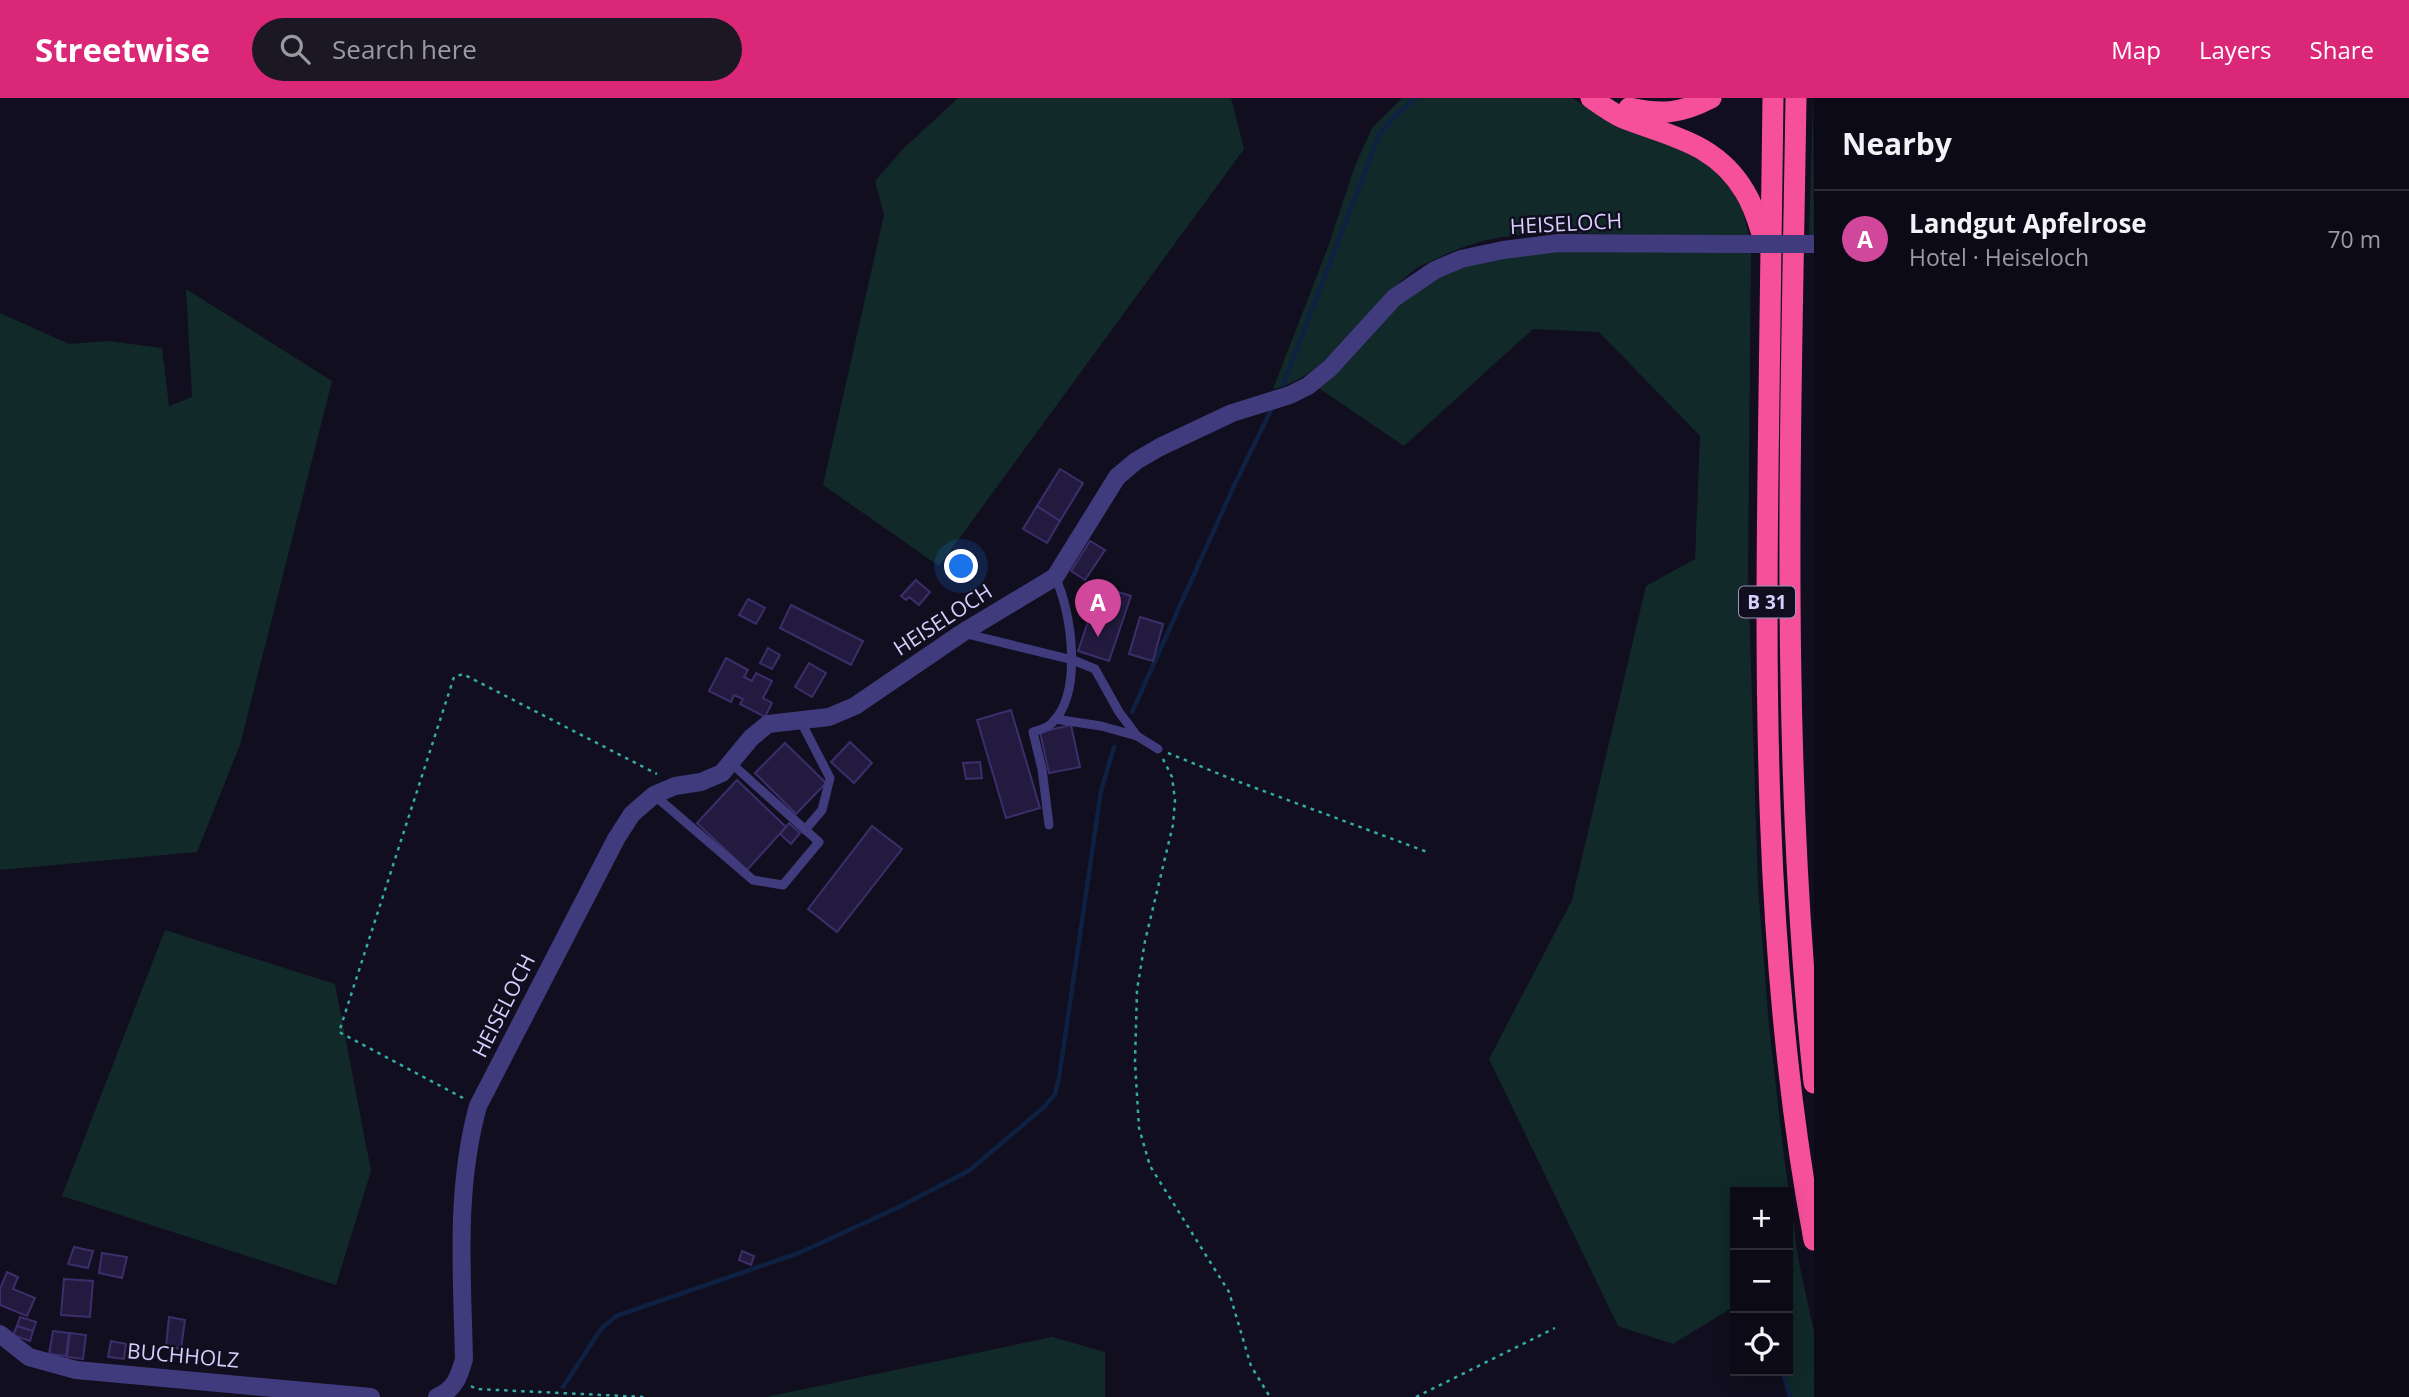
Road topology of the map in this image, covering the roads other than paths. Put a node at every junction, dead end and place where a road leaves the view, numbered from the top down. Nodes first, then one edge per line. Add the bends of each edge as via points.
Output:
1 (1591, 98) edge
2 (1597, 98) edge
3 (1711, 98) edge
4 (1773, 98) edge
5 (1796, 98) edge
6 (1814, 244) edge
7 (1771, 262) junction
8 (1055, 578) junction
9 (961, 632) junction
10 (1073, 660) junction
11 (1055, 719) junction
12 (800, 720) junction
13 (1137, 736) junction
14 (1158, 749) road end
15 (732, 764) junction
16 (654, 795) junction
17 (1049, 825) dead end
18 (805, 830) junction
19 (1814, 1083) edge
20 (1814, 1240) edge
21 (0, 1334) edge
22 (448, 1390) edge
23 (371, 1397) edge

1 - 7 highway via 1620,117 1713,154 1746,192
2 - 3 highway via 1656,114 1683,110
4 - 7 highway, B 31
5 - 19 highway, B 31 via 1791,702 1798,905
6 - 8 street, HEISELOCH, bridge via 1558,243 1461,259 1435,270 1394,298 1308,386 1232,413 1136,461 1117,477
7 - 20 highway, B 31 via 1767,527 1770,805 1787,1059
8 - 9 street, HEISELOCH
8 - 10 lane via 1062,590
9 - 10 lane
9 - 12 street, HEISELOCH via 855,706 829,717
10 - 11 lane via 1070,683
10 - 13 lane via 1095,669
11 - 13 lane
11 - 17 lane via 1033,732
12 - 15 street, HEISELOCH via 768,724
12 - 18 lane via 830,778 822,810
13 - 14 lane
15 - 16 street, HEISELOCH via 701,782
15 - 18 lane
16 - 18 lane via 753,880 783,885 819,842
16 - 22 street, HEISELOCH via 632,814 616,839 478,1106 464,1171 461,1225 464,1360
21 - 23 street, BUCHHOLZ via 29,1357 76,1370

